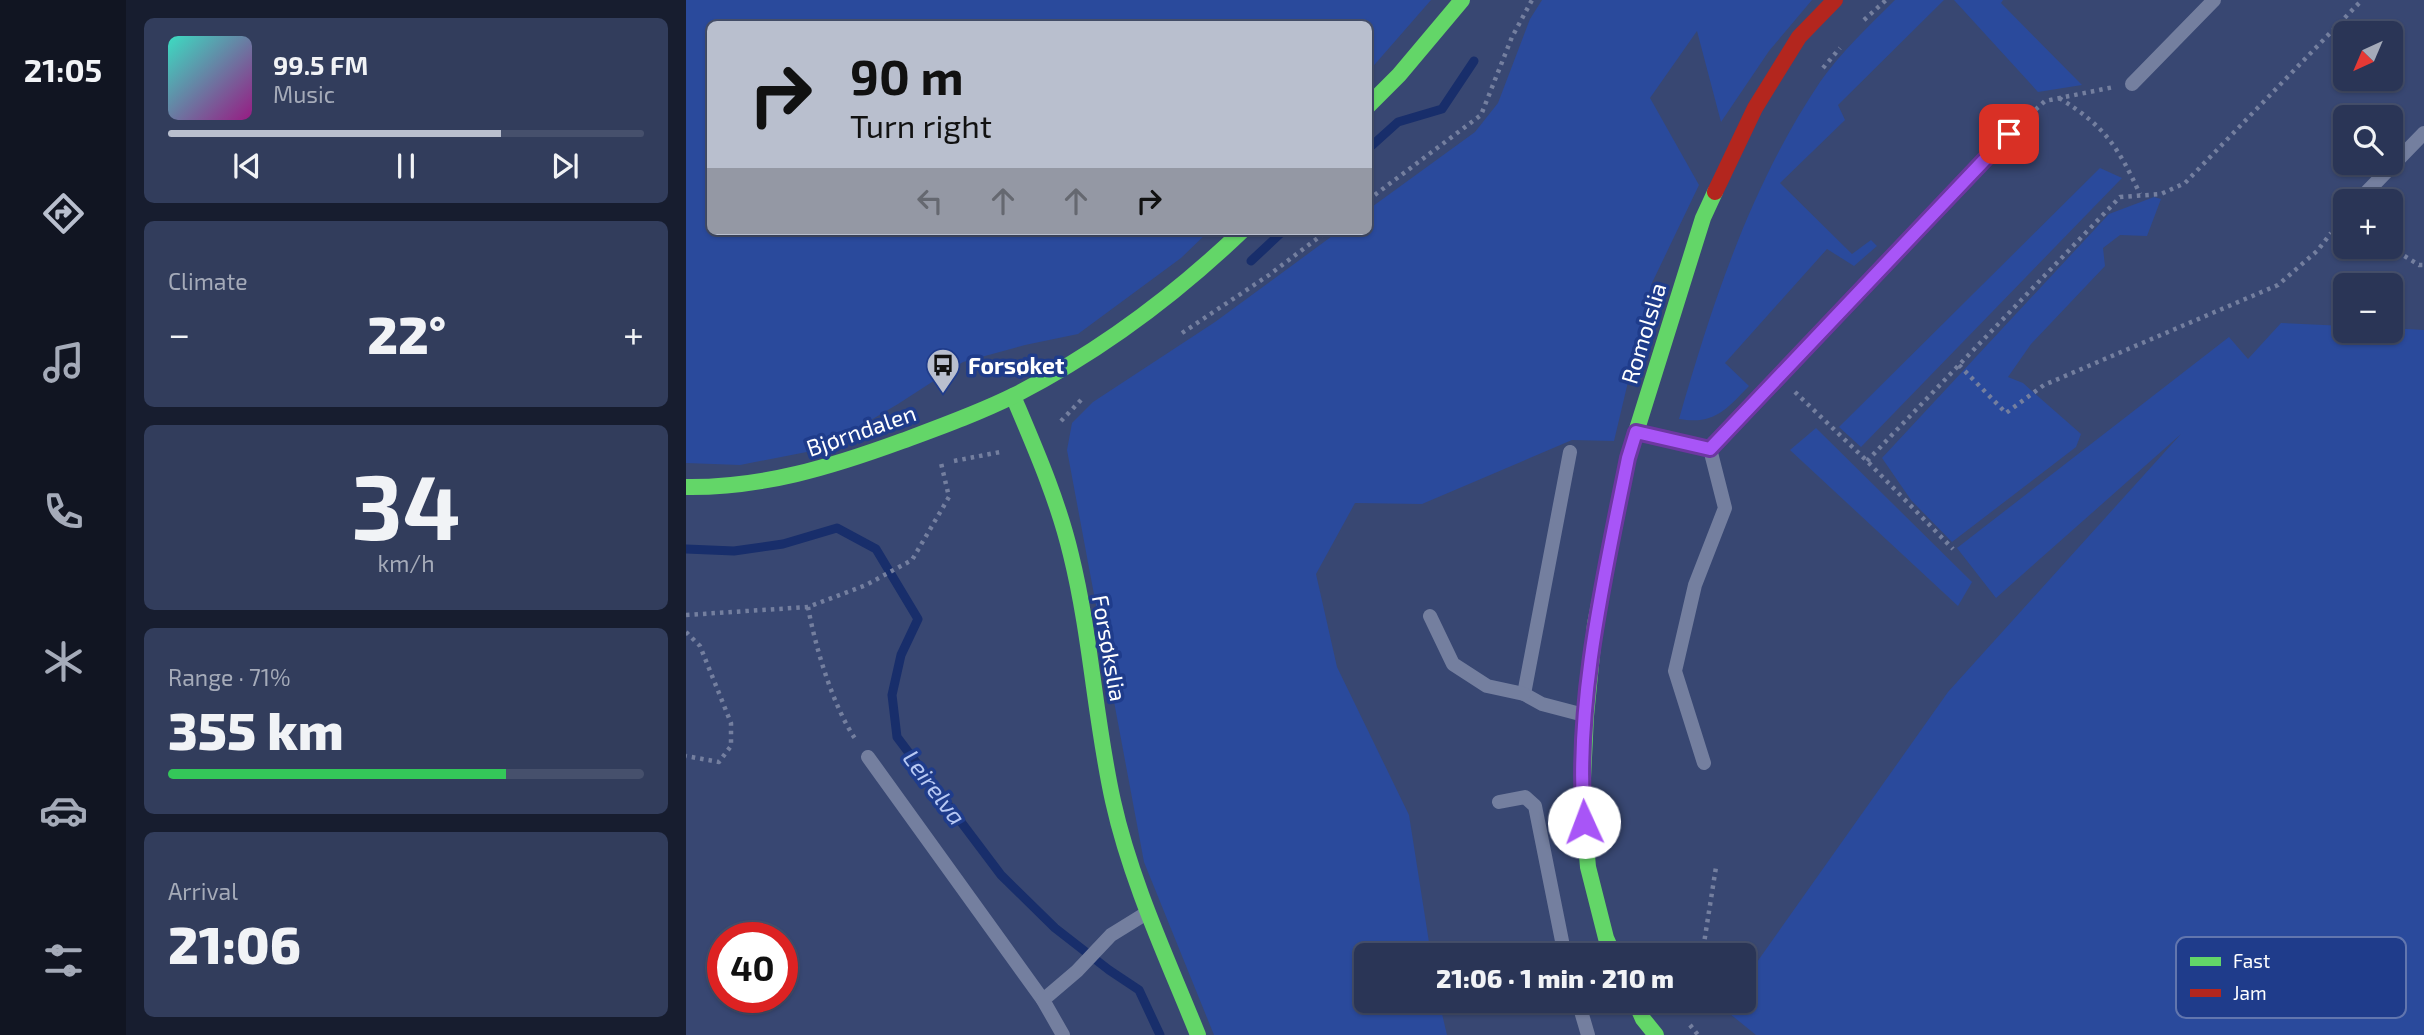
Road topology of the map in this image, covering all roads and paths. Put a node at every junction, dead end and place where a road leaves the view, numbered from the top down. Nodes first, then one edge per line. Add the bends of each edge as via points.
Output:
1 (1462, 0) edge
2 (1532, 0) edge
3 (1835, 0) edge
4 (2214, 0) edge
5 (2362, 0) edge
6 (2132, 83) joint
7 (2058, 98) junction
8 (1372, 102) edge
9 (2424, 133) edge
10 (2009, 134) joint
11 (2370, 189) edge
12 (2140, 194) junction
13 (1372, 197) edge
14 (2333, 230) edge
15 (1238, 235) edge
16 (2403, 255) edge
17 (2424, 265) edge
18 (1959, 365) junction
19 (1777, 376) junction
20 (1013, 396) junction
21 (1636, 432) junction
22 (1710, 449) junction
23 (1570, 452) dead end
24 (1867, 461) junction
25 (941, 463) dead end
26 (686, 487) edge
27 (1953, 549) dead end
28 (808, 607) junction
29 (686, 615) edge
30 (1430, 616) dead end
31 (686, 632) edge
32 (1524, 694) junction
33 (1586, 716) junction
34 (686, 755) edge
35 (868, 757) joint
36 (1704, 763) dead end
37 (1499, 802) dead end
38 (1716, 867) dead end
39 (1147, 914) junction
40 (1561, 943) edge
41 (1608, 943) edge
42 (1704, 943) edge
43 (1043, 1000) junction
44 (1582, 1013) edge
45 (1640, 1013) edge
46 (1063, 1035) edge
47 (1198, 1035) edge
48 (1588, 1035) edge
49 (1656, 1035) edge

1 - 8 street
2 - 13 path via 1481,115
3 - 21 street, Romolslia via 1799,37 1755,108 1703,218
4 - 6 lane
5 - 12 path via 2185,183 2161,194
6 - 7 path
7 - 10 path via 2045,101
7 - 12 path via 2108,136
9 - 11 lane
10 - 19 lane
12 - 18 path via 2120,197
14 - 18 path via 2278,285 2045,384 2006,413
15 - 20 street, Bjørndalen via 1210,263 1094,351
16 - 17 path
18 - 24 path
19 - 22 lane
19 - 24 path
20 - 26 street, Bjørndalen via 839,465 766,483
20 - 39 street, Forsøkslia via 1057,504 1071,557 1113,800
21 - 22 lane
21 - 33 street, Romolslia via 1595,624
22 - 36 lane via 1725,508 1695,585 1675,671
23 - 32 lane
24 - 27 path
25 - 28 path via 949,497 912,560 866,585
28 - 29 path
28 - 35 path via 829,681 851,733
30 - 32 lane via 1453,664 1487,686
31 - 34 path via 700,646 731,723 731,746 719,762
32 - 33 lane
33 - 41 street, Romolslia via 1582,799 1588,867
35 - 43 lane
37 - 40 lane via 1525,797 1535,806
38 - 42 path
39 - 43 lane via 1111,935
39 - 47 street, Forsøkslia
43 - 46 lane
44 - 48 lane
45 - 49 street

